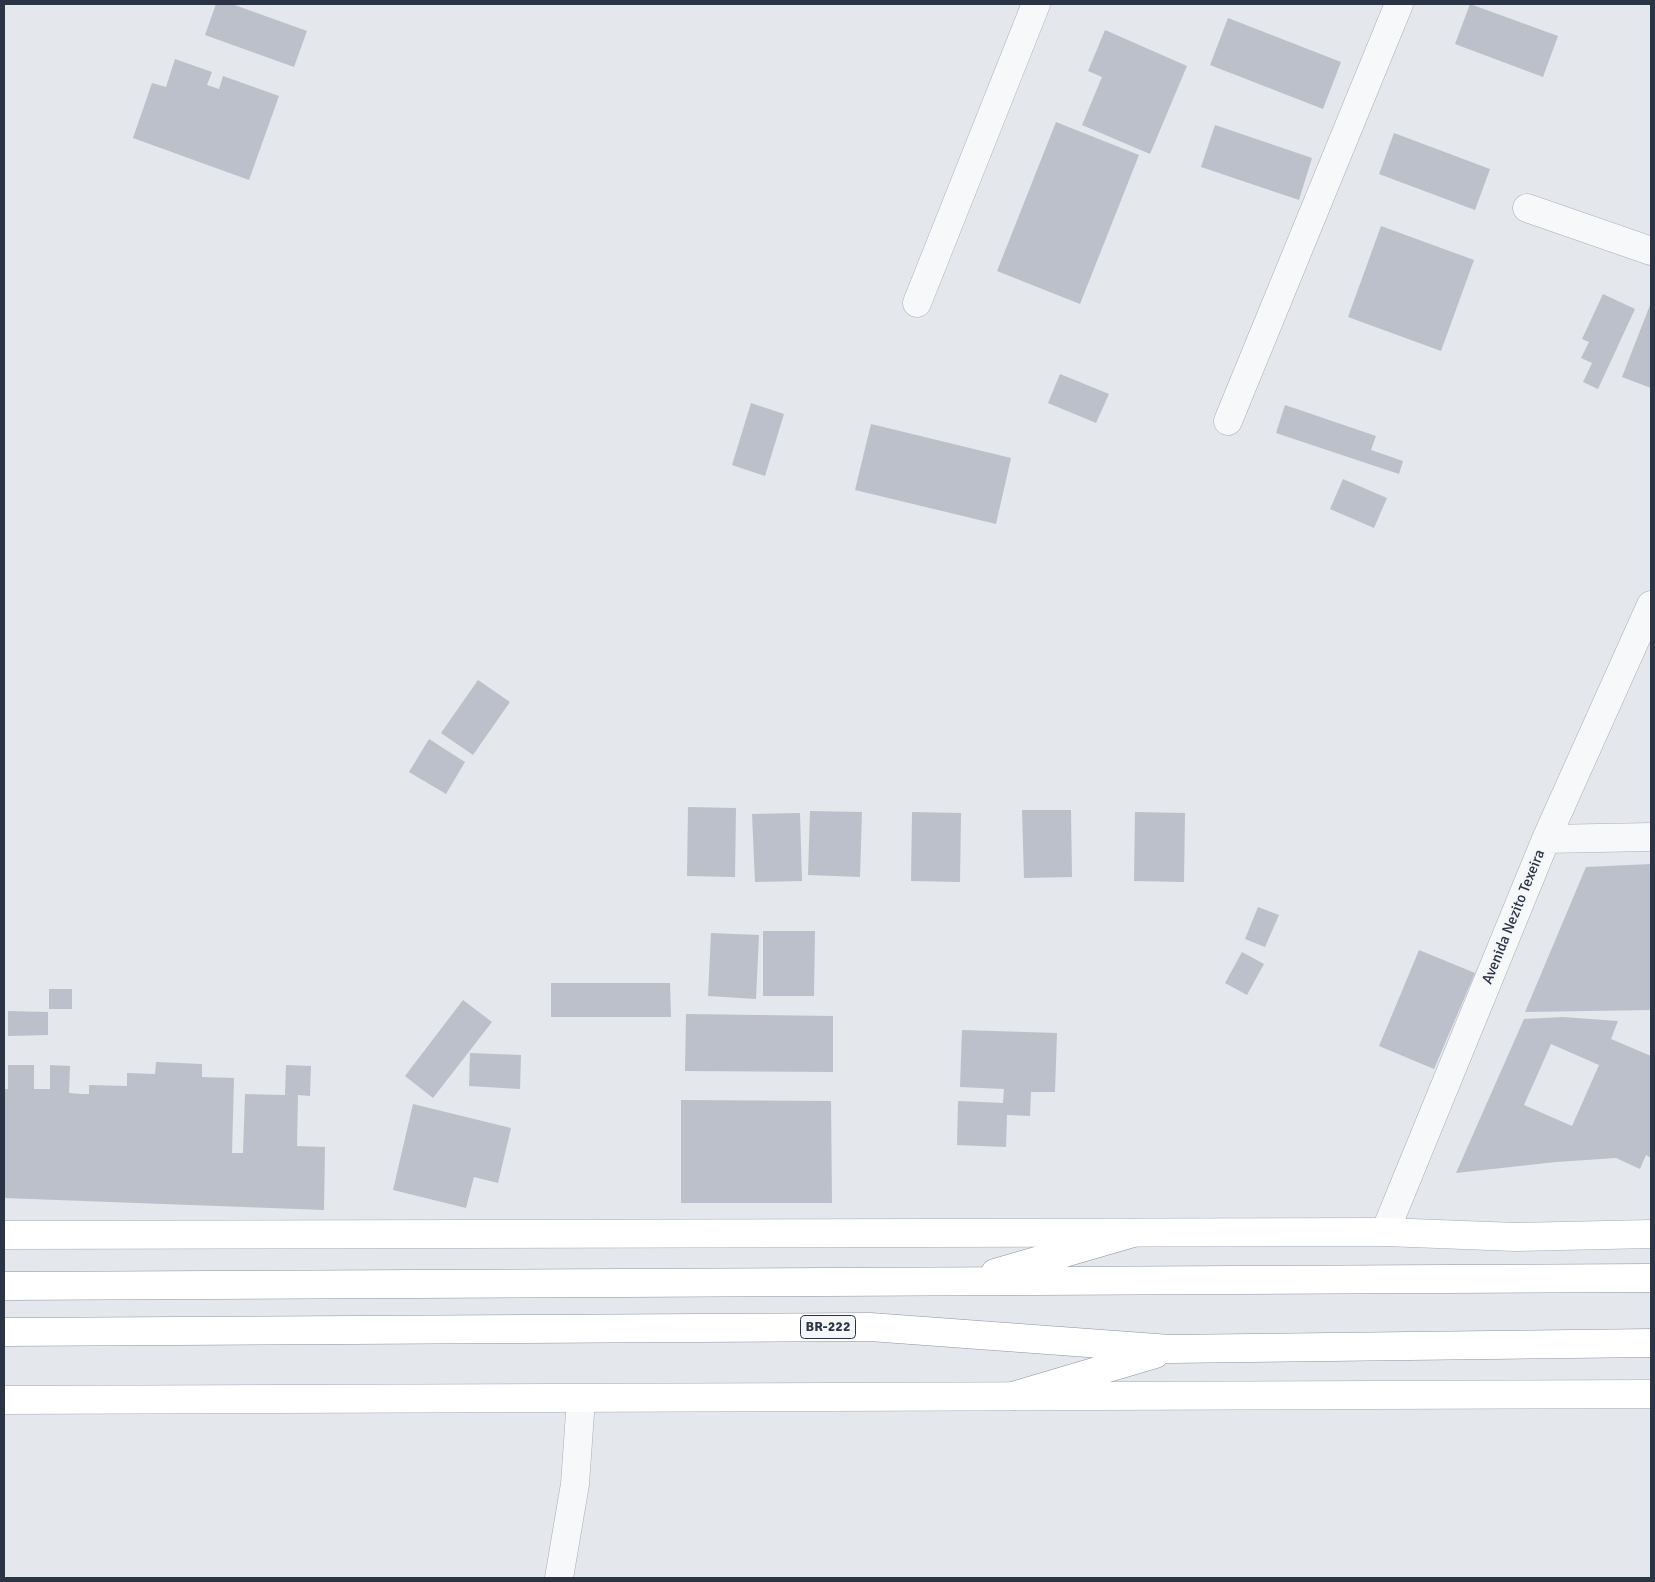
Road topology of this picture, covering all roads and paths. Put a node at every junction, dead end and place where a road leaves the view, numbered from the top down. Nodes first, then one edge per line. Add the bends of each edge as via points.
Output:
1 (1036, 4) edge
2 (1399, 4) edge
3 (1527, 208) dead end
4 (1651, 251) edge
5 (917, 303) dead end
6 (1228, 421) dead end
7 (1651, 605) edge
8 (1640, 656) edge
9 (1651, 837) edge
10 (1546, 839) junction
11 (1386, 1232) junction
12 (1133, 1233) junction
13 (1651, 1234) edge
14 (4, 1235) edge
15 (1651, 1278) edge
16 (963, 1282) junction
17 (4, 1286) edge
18 (4, 1332) edge
19 (1651, 1343) edge
20 (1170, 1349) junction
21 (1651, 1394) edge
22 (1013, 1396) junction
23 (581, 1398) junction
24 (4, 1400) edge
25 (559, 1578) edge

1 - 5 street
2 - 6 street
3 - 4 street
7 - 8 street, Avenida Nezito Texeira
8 - 10 street, Avenida Nezito Texeira
9 - 10 street
10 - 11 street, Avenida Nezito Texeira
11 - 12 main road
11 - 13 main road via 1516,1237
12 - 14 main road
12 - 16 main road
15 - 16 main road
16 - 17 main road
18 - 20 main road, BR-222 via 870,1327
19 - 20 main road, BR-222
20 - 22 main road
21 - 22 main road
22 - 23 main road
23 - 24 main road
23 - 25 street via 575,1484

